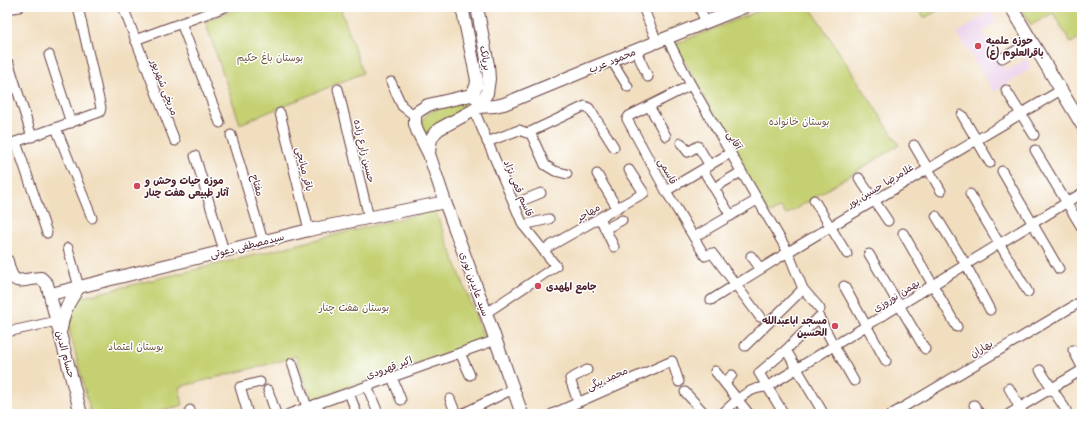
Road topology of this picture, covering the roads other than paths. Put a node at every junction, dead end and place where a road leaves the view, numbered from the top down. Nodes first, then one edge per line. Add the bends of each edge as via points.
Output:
1 (19, 7) edge
2 (78, 7) edge
3 (123, 7) edge
4 (462, 7) edge
5 (477, 7) edge
6 (643, 7) edge
7 (699, 7) edge
8 (744, 7) edge
9 (1011, 7) edge
10 (219, 8) edge
11 (7, 9) edge
12 (706, 22) junction
13 (182, 23) junction
14 (135, 40) junction
15 (662, 40) junction
16 (1032, 42) junction
17 (636, 50) junction
18 (49, 55) dead end
19 (1002, 58) dead end
20 (612, 61) junction
21 (9, 64) dead end
22 (648, 77) dead end
23 (391, 82) dead end
24 (691, 85) junction
25 (338, 88) dead end
26 (628, 88) dead end
27 (1006, 90) dead end
28 (1061, 90) junction
29 (471, 95) junction
30 (649, 106) junction
31 (476, 108) junction
32 (280, 113) dead end
33 (1020, 114) junction
34 (962, 115) dead end
35 (415, 116) junction
36 (71, 123) junction
37 (220, 123) dead end
38 (1082, 125) edge
39 (56, 128) junction
40 (530, 132) junction
41 (231, 135) dead end
42 (1034, 135) dead end
43 (666, 136) dead end
44 (32, 137) junction
45 (976, 140) junction
46 (175, 142) dead end
47 (487, 142) junction
48 (681, 143) dead end
49 (11, 144) edge
50 (914, 146) dead end
51 (614, 147) dead end
52 (1036, 150) dead end
53 (429, 154) junction
54 (730, 154) junction
55 (195, 156) dead end
56 (990, 163) dead end
57 (707, 168) junction
58 (928, 169) junction
59 (629, 170) dead end
60 (741, 172) junction
61 (1002, 172) dead end
62 (567, 174) dead end
63 (597, 174) dead end
64 (859, 178) dead end
65 (714, 188) junction
66 (666, 191) junction
67 (942, 191) dead end
68 (541, 193) dead end
69 (1082, 193) edge
70 (970, 194) dead end
71 (757, 200) junction
72 (814, 200) dead end
73 (875, 201) junction
74 (445, 202) junction
75 (1067, 202) junction
76 (514, 204) junction
77 (617, 208) junction
78 (731, 216) junction
79 (936, 216) dead end
80 (92, 218) dead end
81 (369, 218) junction
82 (600, 218) junction
83 (549, 219) dead end
84 (622, 220) dead end
85 (888, 221) dead end
86 (1033, 223) junction
87 (523, 225) junction
88 (831, 227) junction
89 (1082, 228) edge
90 (605, 229) junction
91 (309, 230) junction
92 (47, 233) dead end
93 (903, 234) dead end
94 (694, 237) junction
95 (263, 241) junction
96 (1000, 244) junction
97 (614, 247) dead end
98 (68, 248) dead end
99 (543, 250) junction
100 (224, 251) junction
101 (788, 252) junction
102 (847, 254) dead end
103 (869, 254) dead end
104 (751, 256) dead end
105 (7, 260) edge
106 (966, 265) junction
107 (1059, 269) dead end
108 (761, 270) junction
109 (736, 285) junction
110 (933, 285) junction
111 (844, 286) dead end
112 (79, 287) junction
113 (803, 289) junction
114 (1028, 292) dead end
115 (51, 294) junction
116 (711, 300) dead end
117 (1082, 301) edge
118 (899, 305) junction
119 (990, 310) dead end
120 (486, 313) junction
121 (819, 313) junction
122 (760, 317) dead end
123 (57, 321) junction
124 (866, 326) junction
125 (957, 326) dead end
126 (7, 332) edge
127 (60, 336) junction
128 (496, 340) junction
129 (745, 346) dead end
130 (834, 346) junction
131 (925, 349) dead end
132 (786, 350) junction
133 (1073, 350) dead end
134 (460, 353) junction
135 (886, 361) dead end
136 (292, 363) dead end
137 (797, 368) junction
138 (1082, 369) edge
139 (587, 370) dead end
140 (1040, 370) dead end
141 (715, 371) dead end
142 (470, 375) dead end
143 (732, 375) dead end
144 (392, 377) junction
145 (854, 381) dead end
146 (260, 382) dead end
147 (679, 382) dead end
148 (725, 383) junction
149 (367, 386) junction
150 (767, 387) junction
151 (1009, 388) dead end
152 (513, 389) junction
153 (1051, 389) junction
154 (268, 390) dead end
155 (685, 392) dead end
156 (349, 393) junction
157 (450, 399) dead end
158 (401, 400) dead end
159 (737, 400) junction
160 (578, 402) junction
161 (974, 405) dead end
162 (306, 409) edge
163 (569, 410) edge
164 (1066, 410) dead end
165 (822, 411) dead end
166 (1022, 411) edge
167 (378, 413) edge
168 (81, 414) edge
169 (248, 414) edge
170 (276, 414) edge
171 (289, 414) edge
172 (319, 414) edge
173 (357, 414) edge
174 (456, 414) edge
175 (462, 414) edge
176 (522, 414) edge
177 (552, 414) edge
178 (705, 414) edge
179 (722, 414) edge
180 (749, 414) edge
181 (784, 414) edge
182 (892, 414) edge
183 (980, 414) edge
184 (1009, 414) edge

1 - 11 street
2 - 36 street via 101,108 98,113
3 - 14 street, مریخی شهریور
4 - 29 main road, بریانک via 477,80
5 - 31 main road, بریانک via 489,79 487,93
6 - 15 street, آقایی
7 - 12 street
8 - 12 main road, محمود عرب
9 - 16 main road
10 - 13 street
12 - 15 main road, محمود عرب
13 - 14 street
13 - 37 street
14 - 46 street, مریخی شهریور
15 - 17 main road, محمود عرب
15 - 24 street, آقایی
16 - 19 street
16 - 28 main road
17 - 20 main road, محمود عرب
17 - 22 street
18 - 36 street
20 - 26 street
20 - 31 main road, محمود عرب via 504,104
21 - 44 street
23 - 35 street via 402,106
24 - 30 street, قاسمی
24 - 54 street, آقایی
25 - 81 street, حسین زارع زاده
27 - 33 street
28 - 33 street, غلامرضا حسین پور
28 - 38 main road
29 - 31 main road via 479,102
29 - 35 main road via 428,105 420,109
30 - 43 street
30 - 66 street, قاسمی via 628,116 627,119
31 - 47 street, قاسم قمی نژاد
31 - 53 main road via 434,133
32 - 91 street, باقر میانجی
33 - 42 street
33 - 45 street, غلامرضا حسین پور
34 - 45 street
35 - 53 main road, سید عابدین نوری via 417,130
36 - 39 street
39 - 44 street
39 - 80 street
40 - 47 street via 519,130
40 - 51 street via 585,106 590,108
40 - 62 street via 545,165
41 - 95 street, مفتاح
44 - 49 street
45 - 56 street
45 - 58 street, غلامرضا حسین پور
47 - 76 street, قاسم قمی نژاد
48 - 57 street via 688,152 698,146
49 - 92 street
50 - 58 street
52 - 75 street
53 - 74 main road, سید عابدین نوری
54 - 57 street
54 - 60 street, آقایی
55 - 100 street
57 - 65 street
57 - 66 street
58 - 67 street
58 - 73 street, غلامرضا حسین پور
59 - 77 street, مهاجر via 644,193
60 - 65 street
60 - 71 street, آقایی
61 - 86 street
63 - 77 street
64 - 73 street
65 - 78 street
66 - 94 street, قاسمی
68 - 76 street
69 - 75 street, بهمن نوروزی
70 - 96 street
71 - 78 street
71 - 101 street, آقایی
72 - 88 street
73 - 85 street
73 - 88 street, غلامرضا حسین پور
74 - 81 main road, سیدمصطفی دعوتی
74 - 120 main road, سید عابدین نوری
75 - 86 street, بهمن نوروزی
75 - 89 street
76 - 87 street, قاسم قمی نژاد
77 - 82 street, مهاجر
78 - 94 street
79 - 106 street
81 - 91 main road, سیدمصطفی دعوتی
82 - 90 street
82 - 99 street, مهاجر
83 - 87 street
84 - 90 street
86 - 96 street, بهمن نوروزی
86 - 107 street
87 - 99 street, قاسم قمی نژاد
88 - 101 street, غلامرضا حسین پور
88 - 102 street
90 - 97 street
91 - 95 main road, سیدمصطفی دعوتی
93 - 110 street
94 - 109 street, قاسمی via 706,256 712,253
95 - 100 main road, سیدمصطفی دعوتی
96 - 106 street, بهمن نوروزی
96 - 114 street
98 - 112 street
99 - 120 street, قاسم قمی نژاد via 556,266
100 - 112 main road, سیدمصطفی دعوتی
101 - 108 street, غلامرضا حسین پور
101 - 113 street, آقایی
103 - 118 street
104 - 108 street
105 - 115 main road via 13,278 41,278
106 - 110 street, بهمن نوروزی
106 - 119 street
108 - 109 street, غلامرضا حسین پور
109 - 116 street, غلامرضا حسین پور
109 - 122 street
110 - 118 street, بهمن نوروزی
110 - 125 street
111 - 124 street
112 - 115 main road, سیدمصطفی دعوتی
112 - 127 main road via 66,307
113 - 121 street, آقایی via 817,305
113 - 129 street
115 - 123 main road, حسام الدین
117 - 182 street, بهاران
118 - 124 street, بهمن نوروزی
118 - 131 street
120 - 128 main road, سید عابدین نوری
121 - 130 street, آقایی
121 - 132 street
123 - 126 street
123 - 127 main road, حسام الدین
124 - 130 street, بهمن نوروزی
124 - 135 street
127 - 168 main road, حسام الدین
128 - 134 street, اکبر قهرودی
128 - 152 main road, سید عابدین نوری
130 - 137 street, بهمن نوروزی
130 - 145 street, آقایی
132 - 137 street
132 - 150 street via 759,373
133 - 138 street
134 - 142 street
134 - 144 street, اکبر قهرودی
136 - 162 street
137 - 150 street, بهمن نوروزی
137 - 165 street
138 - 153 street
139 - 160 street via 570,379
140 - 153 street
141 - 148 street
143 - 148 street
144 - 149 street, اکبر قهرودی
144 - 158 street
146 - 169 street via 240,387
147 - 160 street, محمد بیگی via 672,361
148 - 159 street
149 - 156 street, اکبر قهرودی
149 - 167 street
150 - 159 street, بهمن نوروزی via 754,389
150 - 181 street
151 - 166 street
152 - 175 street
152 - 176 main road, سید عابدین نوری
153 - 164 street
153 - 166 street
154 - 170 street
155 - 178 street
156 - 162 street, اکبر قهرودی
156 - 173 street
157 - 174 street
159 - 179 street, بهمن نوروزی
159 - 180 street
160 - 163 street, محمد بیگی
161 - 183 street
162 - 171 street, اکبر قهرودی
162 - 172 street
163 - 177 street, محمد بیگی
166 - 184 street

